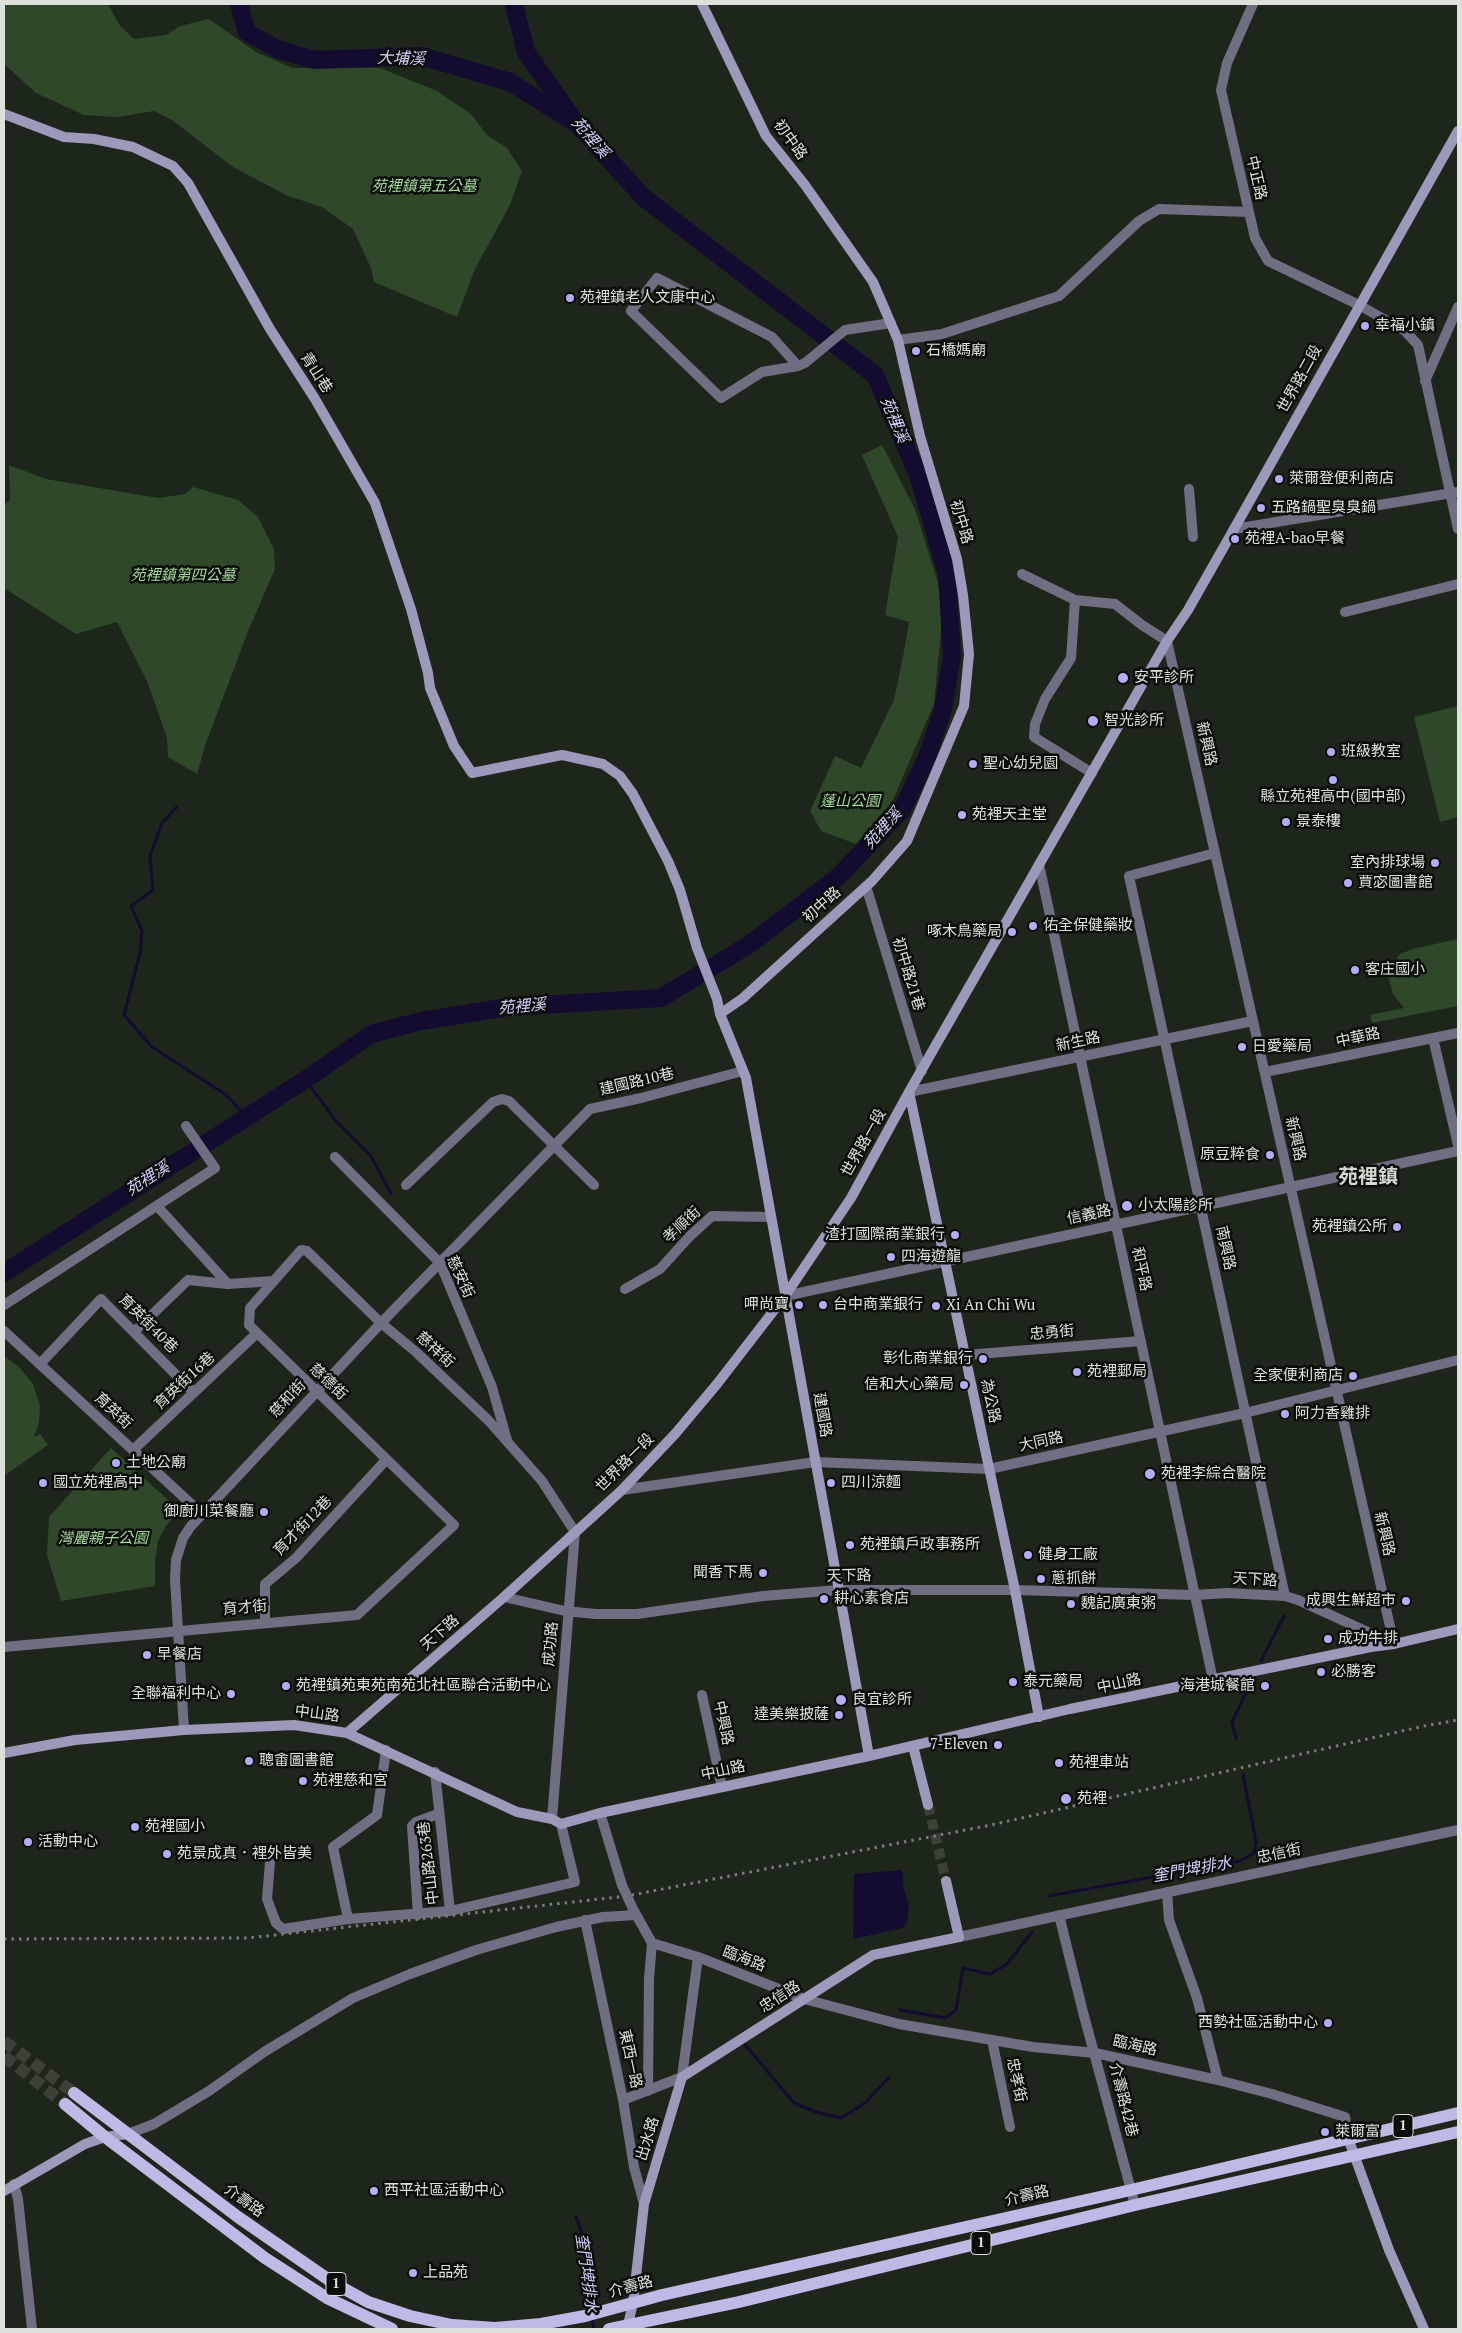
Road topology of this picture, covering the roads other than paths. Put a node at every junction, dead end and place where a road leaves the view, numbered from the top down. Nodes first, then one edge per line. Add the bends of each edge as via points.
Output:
1 (702, 4) edge
2 (1253, 4) edge
3 (4, 114) edge
4 (1458, 131) edge
5 (1249, 212) junction
6 (1359, 305) junction
7 (1458, 307) edge
8 (891, 323) junction
9 (898, 340) junction
10 (802, 364) junction
11 (1425, 381) junction
12 (1189, 489) dead end
13 (1454, 492) edge
14 (1458, 525) edge
15 (1234, 529) junction
16 (1193, 537) dead end
17 (1022, 574) dead end
18 (1458, 584) edge
19 (1075, 600) junction
20 (1345, 612) dead end
21 (1167, 641) junction
22 (1092, 772) junction
23 (472, 773) joint
24 (1215, 853) junction
25 (1039, 864) junction
26 (866, 886) junction
27 (720, 1014) junction
28 (1253, 1021) junction
29 (1458, 1032) edge
30 (1433, 1038) junction
31 (1164, 1040) junction
32 (1080, 1057) junction
33 (922, 1071) junction
34 (1264, 1072) junction
35 (744, 1074) junction
36 (909, 1092) junction
37 (186, 1126) dead end
38 (1458, 1145) edge
39 (554, 1148) junction
40 (1458, 1151) edge
41 (336, 1157) dead end
42 (406, 1185) dead end
43 (594, 1186) dead end
44 (1290, 1188) junction
45 (157, 1206) junction
46 (1200, 1207) junction
47 (771, 1217) junction
48 (1116, 1225) junction
49 (301, 1250) joint
50 (945, 1262) junction
51 (440, 1263) junction
52 (274, 1281) junction
53 (228, 1284) junction
54 (624, 1289) dead end
55 (785, 1296) junction
56 (4, 1305) edge
57 (381, 1322) junction
58 (4, 1331) edge
59 (135, 1331) junction
60 (257, 1333) junction
61 (1141, 1341) junction
62 (965, 1355) junction
63 (1458, 1360) edge
64 (40, 1364) junction
65 (316, 1391) junction
66 (194, 1392) junction
67 (1337, 1392) junction
68 (1245, 1413) junction
69 (1160, 1431) junction
70 (508, 1441) junction
71 (133, 1450) junction
72 (386, 1460) junction
73 (815, 1462) junction
74 (989, 1469) junction
75 (622, 1490) junction
76 (202, 1514) junction
77 (454, 1525) joint
78 (575, 1532) junction
79 (839, 1590) junction
80 (1015, 1590) junction
81 (1195, 1594) junction
82 (1285, 1596) junction
83 (504, 1598) junction
84 (569, 1612) junction
85 (265, 1621) junction
86 (1458, 1629) edge
87 (177, 1630) junction
88 (1394, 1644) junction
89 (4, 1646) edge
90 (1213, 1680) junction
91 (702, 1695) dead end
92 (1039, 1717) junction
93 (184, 1730) junction
94 (347, 1733) junction
95 (912, 1746) junction
96 (386, 1750) junction
97 (4, 1753) edge
98 (869, 1756) junction
99 (434, 1772) junction
100 (722, 1787) junction
101 (928, 1805) tunnel mouth
102 (600, 1812) junction
103 (438, 1814) junction
104 (556, 1821) junction
105 (1458, 1830) edge
106 (271, 1850) dead end
107 (946, 1881) tunnel mouth
108 (575, 1882) joint
109 (1167, 1892) junction
110 (450, 1911) junction
111 (418, 1914) junction
112 (636, 1915) junction
113 (1059, 1915) junction
114 (348, 1919) junction
115 (585, 1920) junction
116 (959, 1937) junction
117 (652, 1943) junction
118 (698, 1958) junction
119 (804, 1999) junction
120 (992, 2040) junction
121 (1095, 2053) junction
122 (682, 2077) junction
123 (1218, 2080) junction
124 (648, 2091) junction
125 (74, 2094) tunnel mouth
126 (623, 2100) junction
127 (65, 2104) tunnel mouth
128 (1458, 2113) edge
129 (1010, 2127) dead end
130 (1458, 2132) edge
131 (128, 2134) junction
132 (104, 2137) junction
133 (1348, 2138) junction
134 (1354, 2156) junction
135 (14, 2184) junction
136 (4, 2190) edge
137 (1131, 2190) junction
138 (644, 2204) junction
139 (1135, 2205) junction
140 (633, 2303) junction
141 (627, 2327) edge
142 (32, 2329) edge
143 (392, 2329) edge
144 (608, 2329) edge
145 (1424, 2329) edge

1 - 8 street, 初中路 via 766,136 873,282
2 - 5 street, 中正路 via 1227,63 1221,90
3 - 23 street, 青山巷 via 64,136 133,147 173,166 188,183 270,329 375,503 411,609 430,688 450,738
4 - 6 street, 世界路二段
5 - 6 street, 中正路 via 1255,238 1268,261
5 - 9 street via 1159,209 1139,222 1059,296 942,334
6 - 11 street, 中正路 via 1405,331 1418,345
6 - 15 street, 世界路二段
7 - 11 street
8 - 9 street, 初中路
8 - 10 street via 845,330
9 - 26 street, 初中路 via 920,436 957,559 969,654 964,706 907,841
10 - 10 street via 772,337 657,278 631,311 721,398 762,372
11 - 13 street, 中正路
12 - 16 street
13 - 14 street, 中正路
13 - 15 street
15 - 21 street, 世界路二段
17 - 19 street
18 - 20 street
19 - 21 street via 1115,604
19 - 22 street via 1071,658 1045,699 1035,724 1034,737
21 - 22 street, 世界路一段
21 - 24 street, 新興路
22 - 25 street, 世界路一段
23 - 27 street, 建國路 via 562,755 603,764 620,776 668,861
24 - 28 street, 新興路
24 - 31 street, 南興路 via 1129,876
25 - 32 street, 和平路
25 - 33 street, 世界路一段
26 - 27 street, 初中路 via 743,998
26 - 33 street, 初中路21巷
27 - 35 street, 建國路
28 - 31 street, 新生路
28 - 34 street, 新興路
29 - 30 street, 中華路
30 - 34 street, 中華路
30 - 38 street
31 - 32 street, 新生路
31 - 46 street, 南興路
32 - 36 street, 新生路
32 - 48 street, 和平路
33 - 36 street, 世界路一段
34 - 44 street, 新興路
35 - 39 street, 建國路10巷 via 590,1109
35 - 47 street, 建國路
36 - 50 street, 為公路
36 - 55 street, 世界路一段 via 850,1198
37 - 45 street via 215,1168
39 - 42 street via 509,1101 502,1099 493,1102
39 - 43 street
39 - 51 street, 慈和街
40 - 44 street, 信義路
41 - 51 street, 慈安街
44 - 46 street, 信義路
44 - 67 street, 新興路
45 - 53 street
45 - 56 street
46 - 48 street, 信義路
46 - 68 street, 南興路
47 - 54 street, 孝順街 via 712,1216 660,1269
47 - 55 street, 建國路
48 - 50 street, 信義路
48 - 61 street, 和平路
49 - 52 street, 慈德街
49 - 57 street, 慈祥街 via 307,1251 324,1266
50 - 55 street, 信義路
50 - 62 street, 為公路
51 - 57 street, 慈和街
51 - 70 street, 慈安街 via 492,1387
52 - 53 street
52 - 60 street, 慈德街 via 250,1308 250,1325
53 - 59 street via 188,1280
55 - 73 street, 建國路
55 - 75 street, 世界路一段 via 675,1434
57 - 65 street, 慈和街
57 - 70 street, 慈祥街
58 - 64 street, 育英街
59 - 64 street, 育英街40巷 via 101,1299
59 - 66 street, 育英街40巷
60 - 65 street, 慈德街
60 - 66 street, 育英街16巷
61 - 62 street, 忠勇街
61 - 69 street, 和平路
62 - 74 street, 為公路
63 - 67 street, 大同路
64 - 71 street, 育英街
65 - 72 street, 慈德街
65 - 76 street, 慈和街
66 - 71 street, 育英街16巷
67 - 68 street, 大同路
67 - 88 street, 新興路
68 - 69 street, 大同路
68 - 82 street, 南興路
69 - 74 street, 大同路
69 - 81 street, 和平路
70 - 78 street, 慈祥街 via 542,1480
71 - 76 street, 育英街
72 - 77 street, 慈德街
72 - 85 street, 育才街12巷 via 296,1558 265,1584
73 - 74 street, 大同路
73 - 75 street, 大同路
73 - 79 street, 建國路
74 - 80 street, 為公路
75 - 78 street, 世界路一段
76 - 87 street, 慈和街 via 183,1538 176,1560
77 - 85 street, 育才街 via 357,1614
78 - 83 street, 世界路一段
78 - 84 street, 成功路
79 - 80 street, 天下路
79 - 84 street, 天下路 via 763,1596 637,1614
79 - 98 street, 建國路
80 - 81 street, 天下路
80 - 92 street, 為公路
81 - 82 street, 天下路 via 1227,1592
81 - 90 street, 和平路
82 - 88 street, 天下路
83 - 84 street, 天下路
83 - 94 street, 天下路
84 - 104 street, 成功路
85 - 87 street, 育才街
86 - 88 street, 中山路
87 - 89 street, 育才街
87 - 93 street, 慈和街
88 - 90 street, 中山路
90 - 92 street, 中山路
91 - 100 street, 中興路
92 - 95 street, 中山路
93 - 94 street, 中山路 via 294,1725
93 - 97 street, 中山路 via 75,1740
94 - 96 street, 中山路
95 - 98 street, 中山路
95 - 101 street
96 - 99 street, 中山路
96 - 114 street via 377,1815 333,1847
98 - 100 street, 中山路
99 - 103 street, 中山路263巷
99 - 104 street, 中山路 via 517,1812
100 - 102 street, 中山路
102 - 104 street, 中山路
102 - 112 street via 618,1875
103 - 110 street, 中山路263巷
103 - 111 street via 412,1826
104 - 108 street, 成功路
105 - 109 street, 忠信街
106 - 114 street via 268,1899 276,1923 283,1929
107 - 116 street
108 - 110 street, 中山路263巷
109 - 113 street, 忠信街
109 - 123 street via 1168,1920 1197,1998
110 - 111 street
111 - 114 street
112 - 115 street
112 - 117 street
113 - 116 street, 忠信街
113 - 121 street, 介壽路42巷
115 - 126 street, 東西一路
115 - 131 street via 476,1950 353,1998 264,2052 208,2092 154,2124
116 - 119 street, 忠信路 via 873,1955
117 - 118 street, 臨海路
117 - 124 street
118 - 119 street, 臨海路
118 - 122 street, 出水路
119 - 120 street, 臨海路 via 899,2024
119 - 122 street, 忠信路
120 - 121 street, 臨海路
120 - 129 street, 忠孝街
121 - 123 street, 臨海路
121 - 137 street, 介壽路42巷
122 - 124 street, 忠信路
122 - 138 street, 出水路
123 - 133 street, 臨海路 via 1345,2116
124 - 126 street, 忠信路
125 - 131 main road, 介壽路 / 1
126 - 138 street, 東西一路
127 - 132 main road, 1
128 - 133 main road, 介壽路 / 1
130 - 134 main road, 1
131 - 132 street
131 - 140 main road, 介壽路 / 1 via 238,2217 332,2282 368,2302 452,2325 495,2328 584,2316
132 - 135 street via 85,2144
132 - 143 main road, 1 via 265,2258 327,2298
133 - 134 street, 臨海路
133 - 137 main road, 介壽路 / 1
134 - 139 main road, 1
134 - 145 street, 臨海路 via 1389,2250
135 - 136 street
135 - 142 street
137 - 139 street, 介壽路42巷
137 - 140 main road, 介壽路 / 1
138 - 140 street, 出水路
139 - 141 main road, 1
140 - 141 street, 出水路
141 - 144 main road, 1

